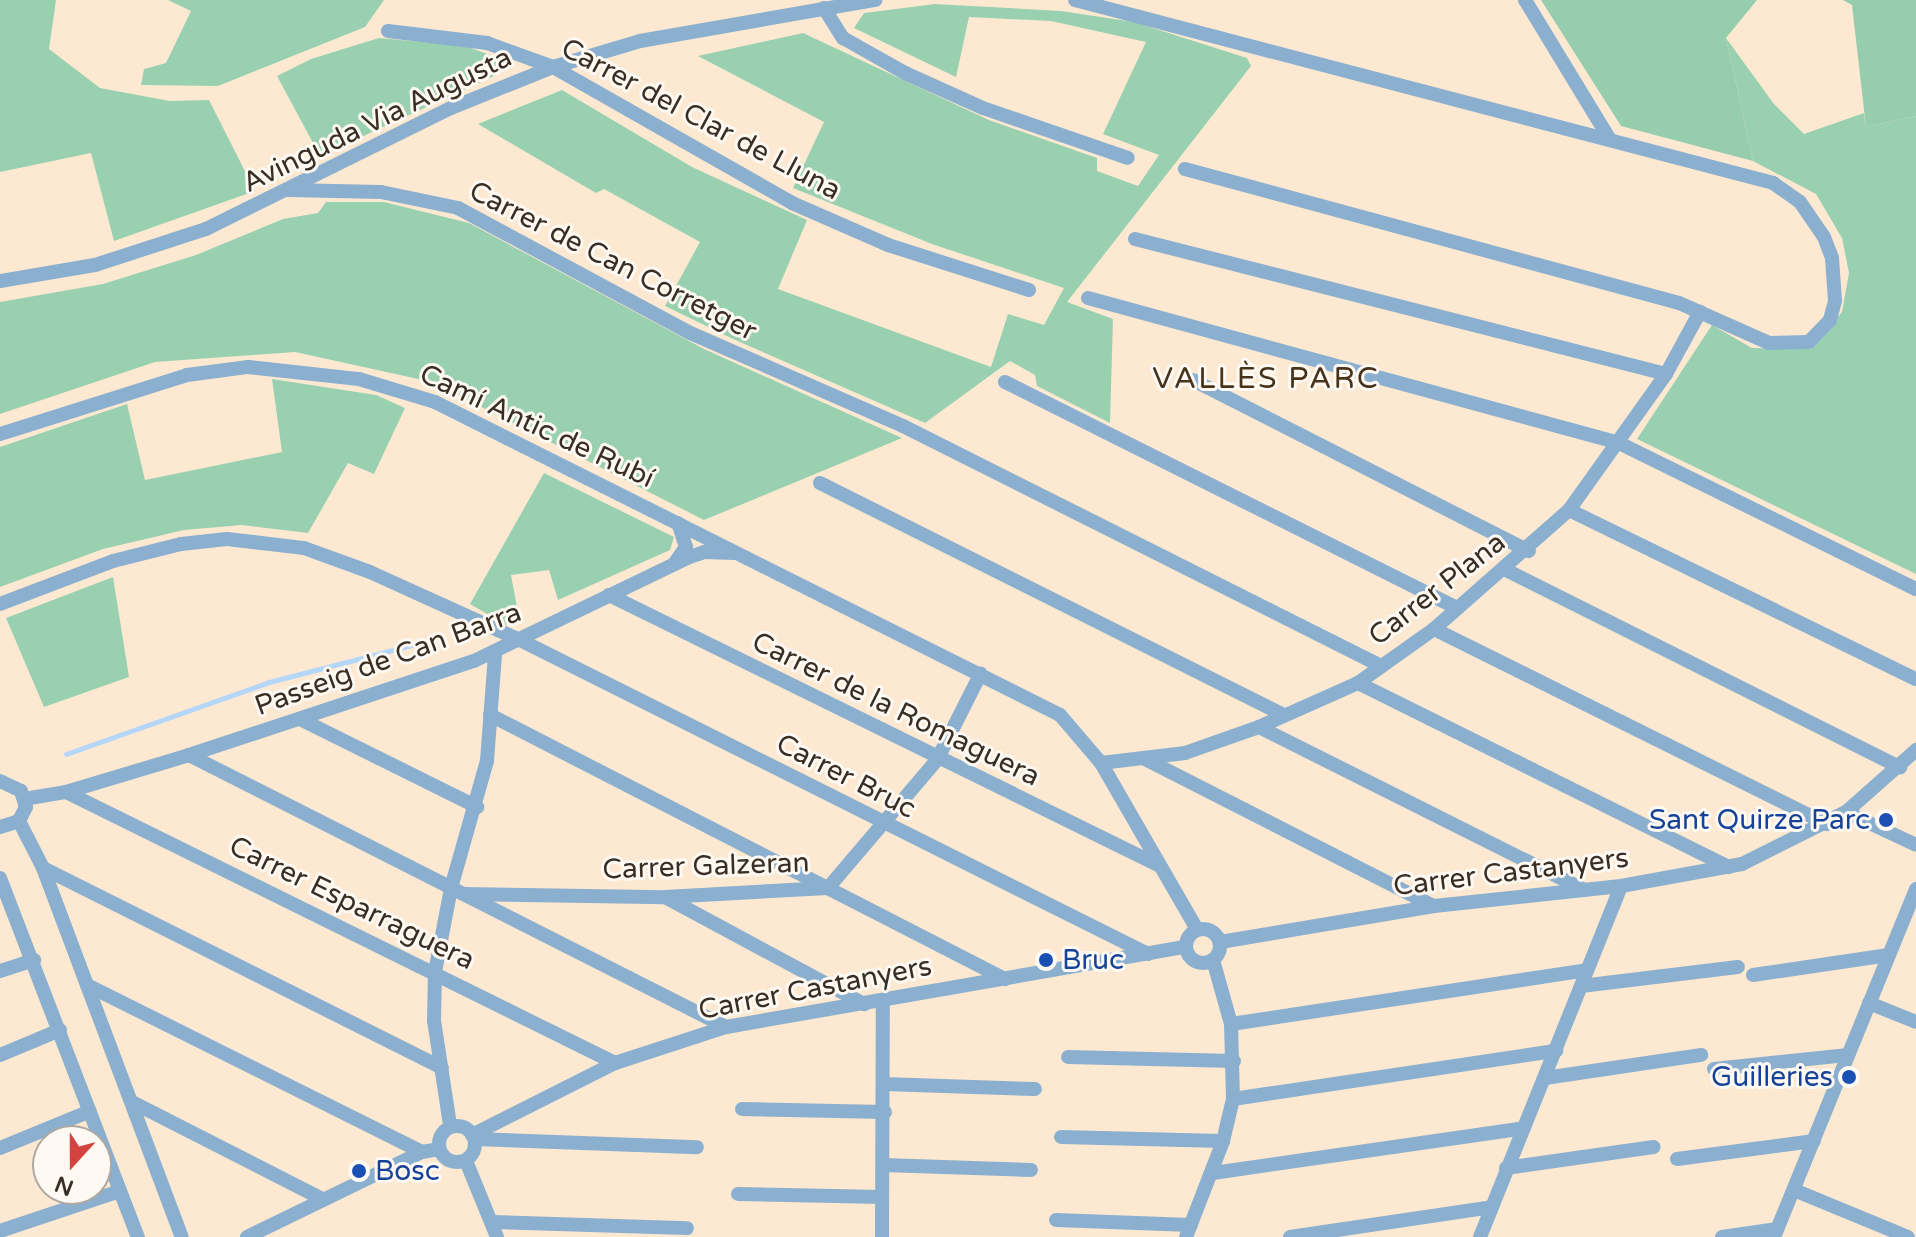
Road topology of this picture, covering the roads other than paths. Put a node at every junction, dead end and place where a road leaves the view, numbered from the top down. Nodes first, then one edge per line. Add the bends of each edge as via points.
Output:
1 (875, 0) edge
2 (1075, 0) edge
3 (1525, 0) edge
4 (824, 8) junction
5 (388, 31) dead end
6 (553, 67) junction
7 (1609, 138) junction
8 (1128, 158) dead end
9 (1185, 169) dead end
10 (288, 190) junction
11 (1135, 239) dead end
12 (0, 281) edge
13 (1029, 290) dead end
14 (1088, 298) dead end
15 (1700, 312) junction
16 (1666, 374) junction
17 (1193, 380) dead end
18 (1005, 382) dead end
19 (0, 434) edge
20 (1619, 443) junction
21 (820, 483) dead end
22 (1569, 510) junction
23 (677, 521) junction
24 (1529, 551) junction
25 (758, 562) junction
26 (674, 565) junction
27 (1506, 570) junction
28 (1916, 589) edge
29 (609, 595) junction
30 (0, 604) edge
31 (1457, 608) junction
32 (1434, 629) junction
33 (522, 641) junction
34 (495, 654) junction
35 (1381, 666) junction
36 (981, 673) junction
37 (1916, 679) edge
38 (1358, 683) junction
39 (490, 715) junction
40 (1284, 715) junction
41 (300, 719) junction
42 (1259, 727) junction
43 (1916, 750) edge
44 (189, 755) junction
45 (937, 760) junction
46 (1147, 760) junction
47 (1101, 763) junction
48 (1900, 767) junction
49 (1, 777) edge
50 (66, 792) junction
51 (24, 799) junction
52 (477, 807) junction
53 (1846, 812) junction
54 (19, 821) junction
55 (1827, 824) junction
56 (885, 826) junction
57 (0, 827) edge
58 (1916, 845) edge
59 (1161, 867) junction
60 (1729, 867) junction
61 (43, 868) junction
62 (1, 882) edge
63 (1621, 886) junction
64 (828, 888) junction
65 (1583, 889) junction
66 (1916, 889) edge
67 (457, 891) junction
68 (665, 897) junction
69 (1434, 906) junction
70 (1197, 929) junction
71 (1220, 942) junction
72 (1186, 947) junction
73 (1148, 954) junction
74 (1889, 955) junction
75 (34, 960) junction
76 (1213, 960) junction
77 (1738, 967) dead end
78 (1587, 970) junction
79 (0, 971) edge
80 (435, 972) junction
81 (1753, 975) dead end
82 (1005, 979) junction
83 (87, 985) junction
84 (1581, 986) junction
85 (883, 1001) junction
86 (1869, 1003) junction
87 (864, 1004) junction
88 (1916, 1022) edge
89 (1231, 1024) junction
90 (726, 1027) junction
91 (60, 1030) junction
92 (1556, 1051) junction
93 (0, 1055) edge
94 (1701, 1055) dead end
95 (1848, 1055) junction
96 (1068, 1057) dead end
97 (1234, 1061) junction
98 (615, 1063) junction
99 (442, 1068) junction
100 (1714, 1069) dead end
101 (1545, 1078) junction
102 (884, 1084) junction
103 (1035, 1089) dead end
104 (1233, 1099) junction
105 (134, 1103) junction
106 (742, 1109) dead end
107 (90, 1111) junction
108 (885, 1112) junction
109 (450, 1125) junction
110 (1524, 1128) junction
111 (474, 1137) junction
112 (1061, 1137) dead end
113 (1223, 1141) junction
114 (1814, 1141) junction
115 (697, 1147) dead end
116 (1654, 1147) dead end
117 (0, 1148) edge
118 (439, 1149) junction
119 (422, 1152) junction
120 (1677, 1159) dead end
121 (466, 1161) junction
122 (883, 1165) junction
123 (1506, 1168) junction
124 (1031, 1170) dead end
125 (1213, 1173) junction
126 (1794, 1190) junction
127 (120, 1191) junction
128 (738, 1194) dead end
129 (882, 1197) junction
130 (324, 1200) junction
131 (1492, 1207) junction
132 (1056, 1220) dead end
133 (492, 1222) junction
134 (687, 1228) dead end
135 (0, 1231) edge
136 (1189, 1231) edge
137 (1776, 1233) edge
138 (138, 1237) edge
139 (182, 1237) edge
140 (247, 1237) edge
141 (497, 1237) edge
142 (882, 1237) edge
143 (1290, 1237) edge
144 (1480, 1237) edge
145 (1722, 1237) edge
146 (1908, 1237) edge

1 - 4 street, Avinguda Via Augusta
2 - 7 street
3 - 7 street
4 - 6 street, Avinguda Via Augusta via 640,41
4 - 8 street via 843,38 905,73 983,108
5 - 6 street, Carrer del Clar de Lluna via 487,43
6 - 10 street, Avinguda Via Augusta via 451,108
6 - 13 street, Carrer del Clar de Lluna via 792,203 888,245
7 - 15 street via 1773,183 1812,216 1832,258 1835,301 1830,320 1809,342 1769,343
9 - 15 street
10 - 12 street, Avinguda Via Augusta via 175,241 95,265
10 - 35 street, Carrer de Can Corretger via 381,192 458,208 688,332 903,426
11 - 16 street
14 - 20 street
15 - 16 street, Carrer Plana
16 - 20 street, Carrer Plana
17 - 24 street
18 - 31 street
19 - 23 street, Camí Antic de Rubí via 187,375 248,367 311,370 435,402
20 - 22 street, Carrer Plana
20 - 28 street
21 - 40 street
22 - 24 street, Carrer Plana
22 - 37 street
23 - 25 street, Camí Antic de Rubí
23 - 26 street, Camí Antic de Rubí via 687,539
24 - 27 street, Carrer Plana
25 - 26 street, Passeig de Can Barra via 716,551
25 - 36 street
26 - 29 street, Passeig de Can Barra
27 - 31 street, Carrer Plana
27 - 48 street
29 - 33 street, Passeig de Can Barra
29 - 45 street, Carrer de la Romaguera
30 - 33 street, Carrer Bruc via 113,561 181,544 268,541 370,572
31 - 32 street, Carrer Plana
32 - 35 street, Carrer Plana
32 - 55 street
33 - 34 street, Passeig de Can Barra
33 - 56 street, Carrer Bruc
34 - 39 street
34 - 41 street, Passeig de Can Barra
35 - 38 street, Carrer Plana
36 - 45 street, Carrer Galzeran
36 - 47 street via 1060,715
38 - 40 street, Carrer Plana
38 - 60 street
39 - 52 street
39 - 64 street
40 - 42 street, Carrer Plana
41 - 44 street, Passeig de Can Barra
41 - 52 street
42 - 46 street, Carrer Plana
42 - 65 street
43 - 48 street, Carrer Castanyers
44 - 50 street, Passeig de Can Barra
44 - 67 street, Carrer Galzeran
45 - 56 street, Carrer Galzeran
45 - 59 street, Carrer de la Romaguera
46 - 47 street, Carrer Plana
46 - 69 street
47 - 59 street
48 - 53 street, Carrer Castanyers
49 - 51 street
50 - 51 street, Passeig de Can Barra
50 - 80 street, Carrer Esparraguera
51 - 54 street
52 - 67 street
53 - 55 street, Carrer Castanyers
53 - 58 street
54 - 57 street
54 - 61 street
55 - 60 street, Carrer Castanyers via 1766,856
56 - 64 street, Carrer Galzeran
56 - 73 street, Carrer Bruc
59 - 70 street
60 - 63 street, Carrer Castanyers
61 - 83 street
61 - 99 street
62 - 75 street
63 - 65 street, Carrer Castanyers
63 - 78 street
64 - 68 street, Carrer Galzeran
64 - 82 street
65 - 69 street, Carrer Castanyers
66 - 74 street
67 - 68 street, Carrer Galzeran
67 - 80 street
67 - 90 street
68 - 87 street
69 - 71 street, Carrer Castanyers
70 - 71 street via 1209,929
70 - 72 street
71 - 76 street
72 - 73 street, Carrer Castanyers
72 - 76 street via 1196,961
73 - 82 street, Carrer Castanyers
74 - 81 street
74 - 86 street
75 - 79 street
75 - 91 street
76 - 89 street
77 - 84 street
78 - 84 street
78 - 89 street
80 - 98 street, Carrer Esparraguera
80 - 99 street via 434,1020
82 - 85 street, Carrer Castanyers
83 - 105 street
83 - 119 street
84 - 92 street
85 - 87 street, Carrer Castanyers
85 - 102 street
86 - 88 street
86 - 95 street
87 - 90 street, Carrer Castanyers
89 - 97 street
90 - 98 street, Carrer Castanyers
91 - 93 street
91 - 107 street
92 - 101 street
92 - 104 street
94 - 101 street
95 - 100 street
95 - 114 street
96 - 97 street
97 - 104 street
98 - 111 street, Carrer Castanyers
99 - 109 street
101 - 110 street
102 - 103 street
102 - 108 street
104 - 113 street
105 - 130 street
105 - 139 street
106 - 108 street
107 - 117 street
107 - 127 street
108 - 122 street
109 - 111 street
109 - 118 street via 441,1133
110 - 123 street
110 - 125 street
111 - 115 street
111 - 121 street
112 - 113 street
113 - 125 street
114 - 120 street
114 - 126 street
116 - 123 street
118 - 119 street
118 - 121 street via 454,1162
119 - 130 street
121 - 133 street
122 - 124 street
122 - 129 street
123 - 131 street
125 - 136 street
126 - 137 street
126 - 146 street
127 - 135 street
127 - 138 street
128 - 129 street
129 - 142 street
130 - 140 street
131 - 143 street
131 - 144 street
132 - 136 street
133 - 134 street
133 - 141 street
137 - 145 street

